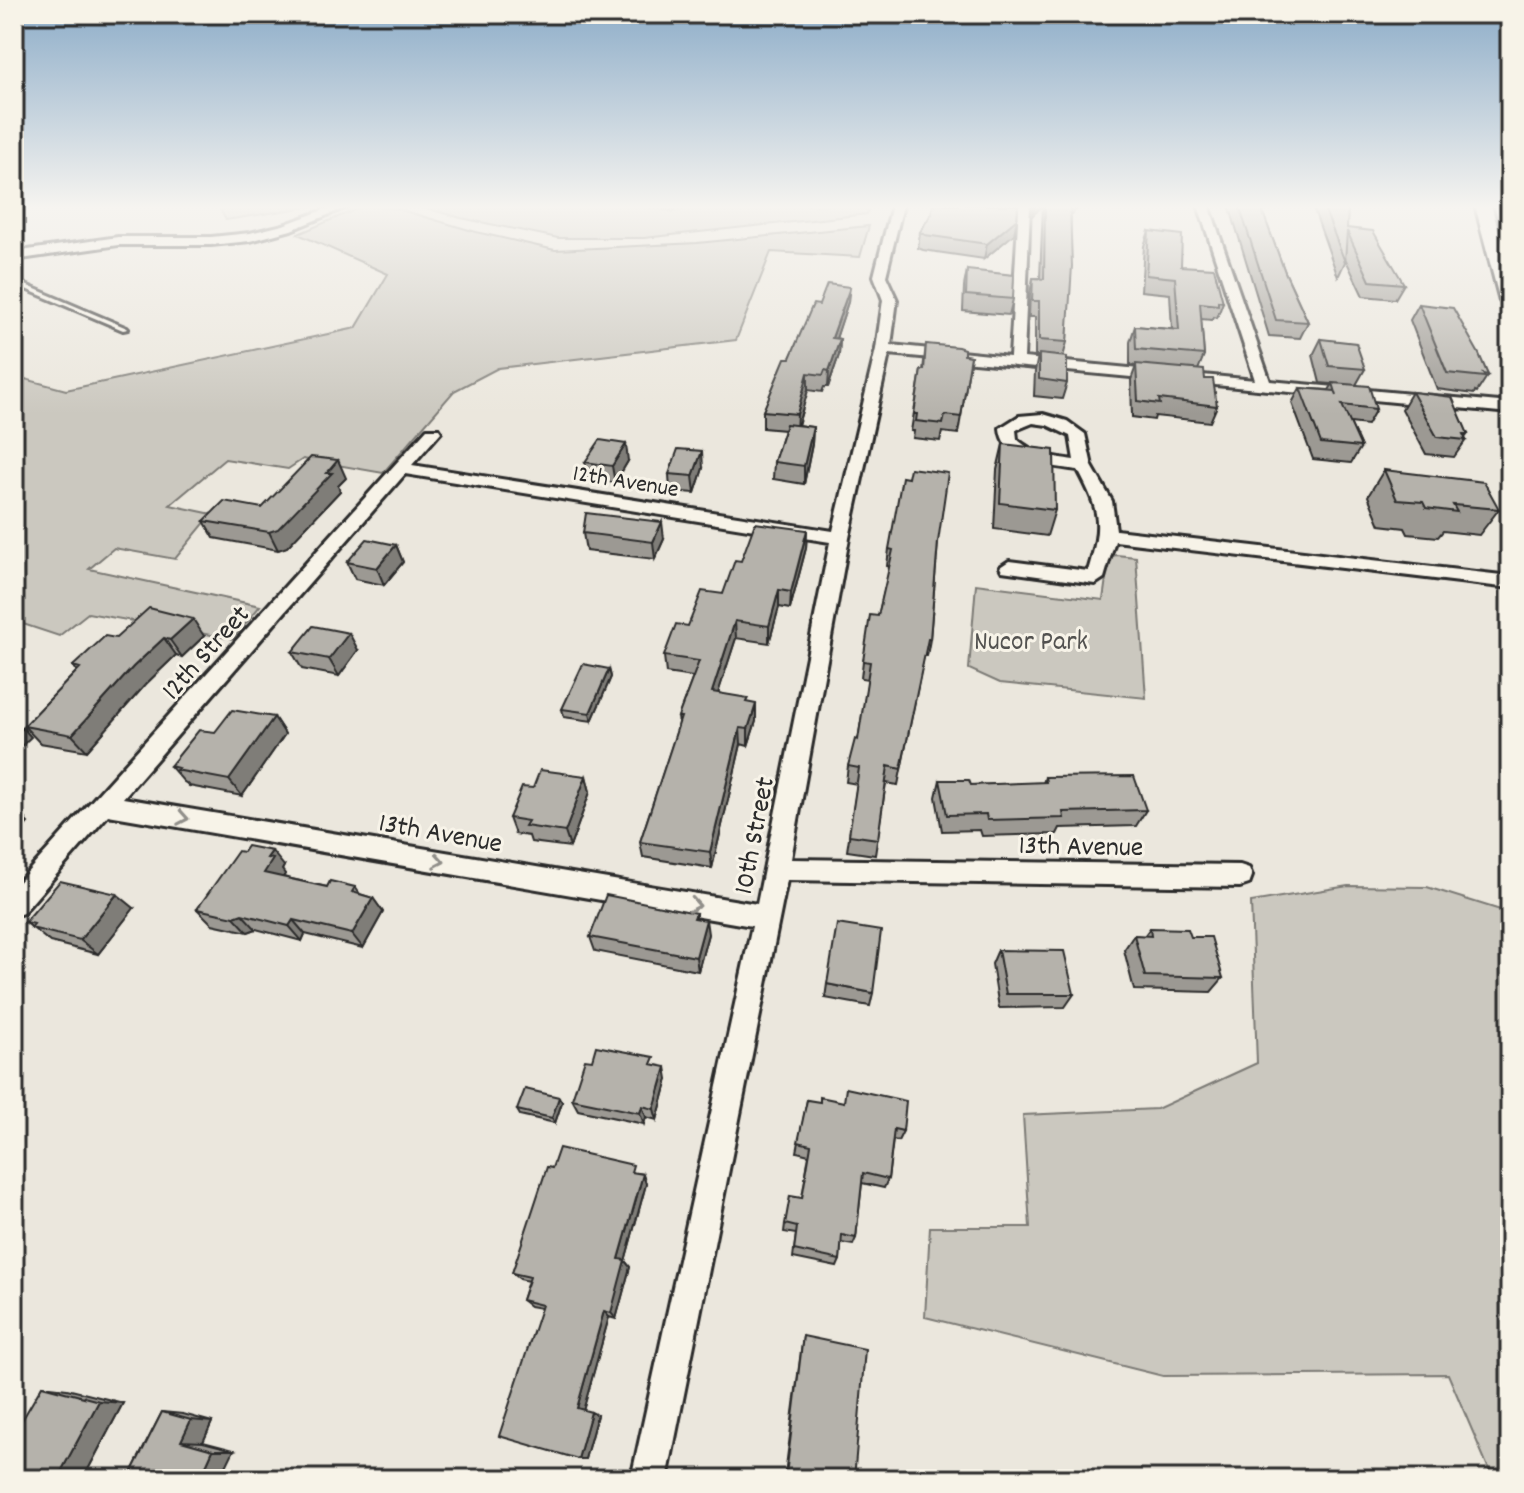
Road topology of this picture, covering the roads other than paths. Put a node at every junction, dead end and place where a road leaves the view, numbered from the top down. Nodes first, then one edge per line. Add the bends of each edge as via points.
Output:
1 (880, 275) edge
2 (1021, 275) edge
3 (1227, 275) edge
4 (1503, 275) edge
5 (14, 282) edge
6 (1510, 301) edge
7 (125, 329) dead end
8 (883, 349) junction
9 (1017, 360) junction
10 (1264, 384) junction
11 (1510, 408) edge
12 (433, 432) dead end
13 (1084, 466) junction
14 (404, 469) junction
15 (1108, 535) junction
16 (840, 538) junction
17 (1009, 567) dead end
18 (1510, 582) edge
19 (106, 805) junction
20 (777, 869) junction
21 (1240, 876) dead end
22 (14, 905) edge
23 (767, 917) junction
24 (649, 1479) edge

1 - 8 street, 10th Street via 890,300
2 - 9 street
3 - 10 street
4 - 6 main road
5 - 7 lane
8 - 9 street
8 - 16 street, 10th Street
9 - 10 street
10 - 11 street
12 - 14 street, 12th Street
13 - 13 street via 1077,434 1061,424 1023,419 1008,428 1009,440 1020,450
13 - 15 street via 1103,501
14 - 16 street, 12th Avenue
14 - 19 street, 12th Street
15 - 17 street via 1095,578
15 - 18 street
16 - 20 street, 10th Street
19 - 22 street, 12th Street
19 -> 23 street, 13th Avenue
20 - 21 street, 13th Avenue
20 - 23 street, 10th Street
23 - 24 street, 10th Street

